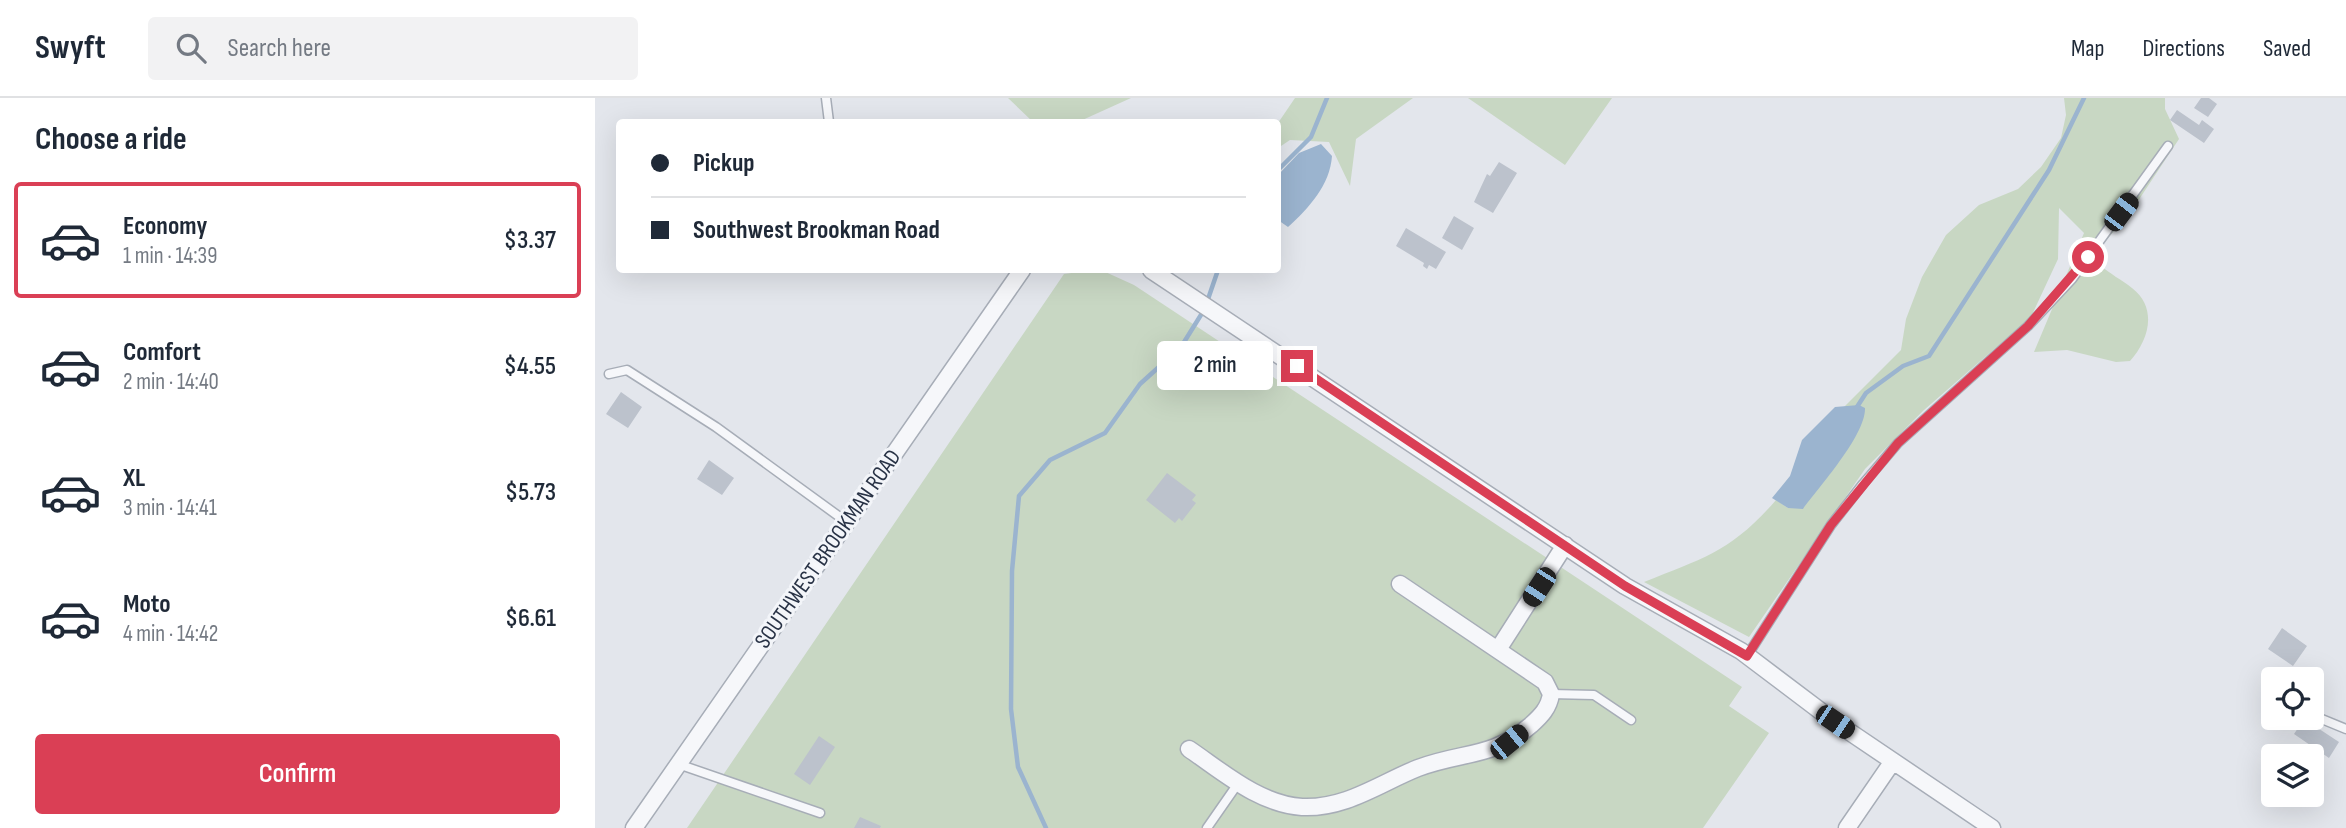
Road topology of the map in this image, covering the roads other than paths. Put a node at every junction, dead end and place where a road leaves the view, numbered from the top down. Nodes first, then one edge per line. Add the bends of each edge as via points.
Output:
1 (826, 98) edge
2 (829, 119) edge
3 (2168, 146) dead end
4 (1020, 273) edge
5 (1156, 273) edge
6 (609, 374) dead end
7 (848, 523) junction
8 (1565, 545) junction
9 (1400, 584) dead end
10 (1499, 648) junction
11 (1747, 656) junction
12 (1551, 694) junction
13 (1631, 720) dead end
14 (2324, 720) edge
15 (2346, 729) edge
16 (1189, 749) dead end
17 (1893, 761) junction
18 (678, 764) junction
19 (1239, 782) junction
20 (820, 813) dead end
21 (633, 828) edge
22 (1207, 828) edge
23 (1847, 828) edge
24 (1992, 828) edge

1 - 2 lane
3 - 11 lane via 2072,279 2028,326 1898,443 1863,484 1831,525
4 - 7 street, SOUTHWEST BROOKMAN ROAD
5 - 8 street
6 - 7 lane via 627,370
7 - 18 street, SOUTHWEST BROOKMAN ROAD
8 - 10 street
8 - 11 street via 1625,586
9 - 10 street
10 - 12 street via 1533,671
11 - 17 street
12 - 13 lane via 1594,695
12 - 19 street via 1541,716 1509,742 1472,756 1432,763 1347,801 1300,807 1276,801
14 - 15 lane
16 - 19 street
17 - 23 street
17 - 24 street
18 - 20 lane
18 - 21 street, SOUTHWEST BROOKMAN ROAD
19 - 22 lane

